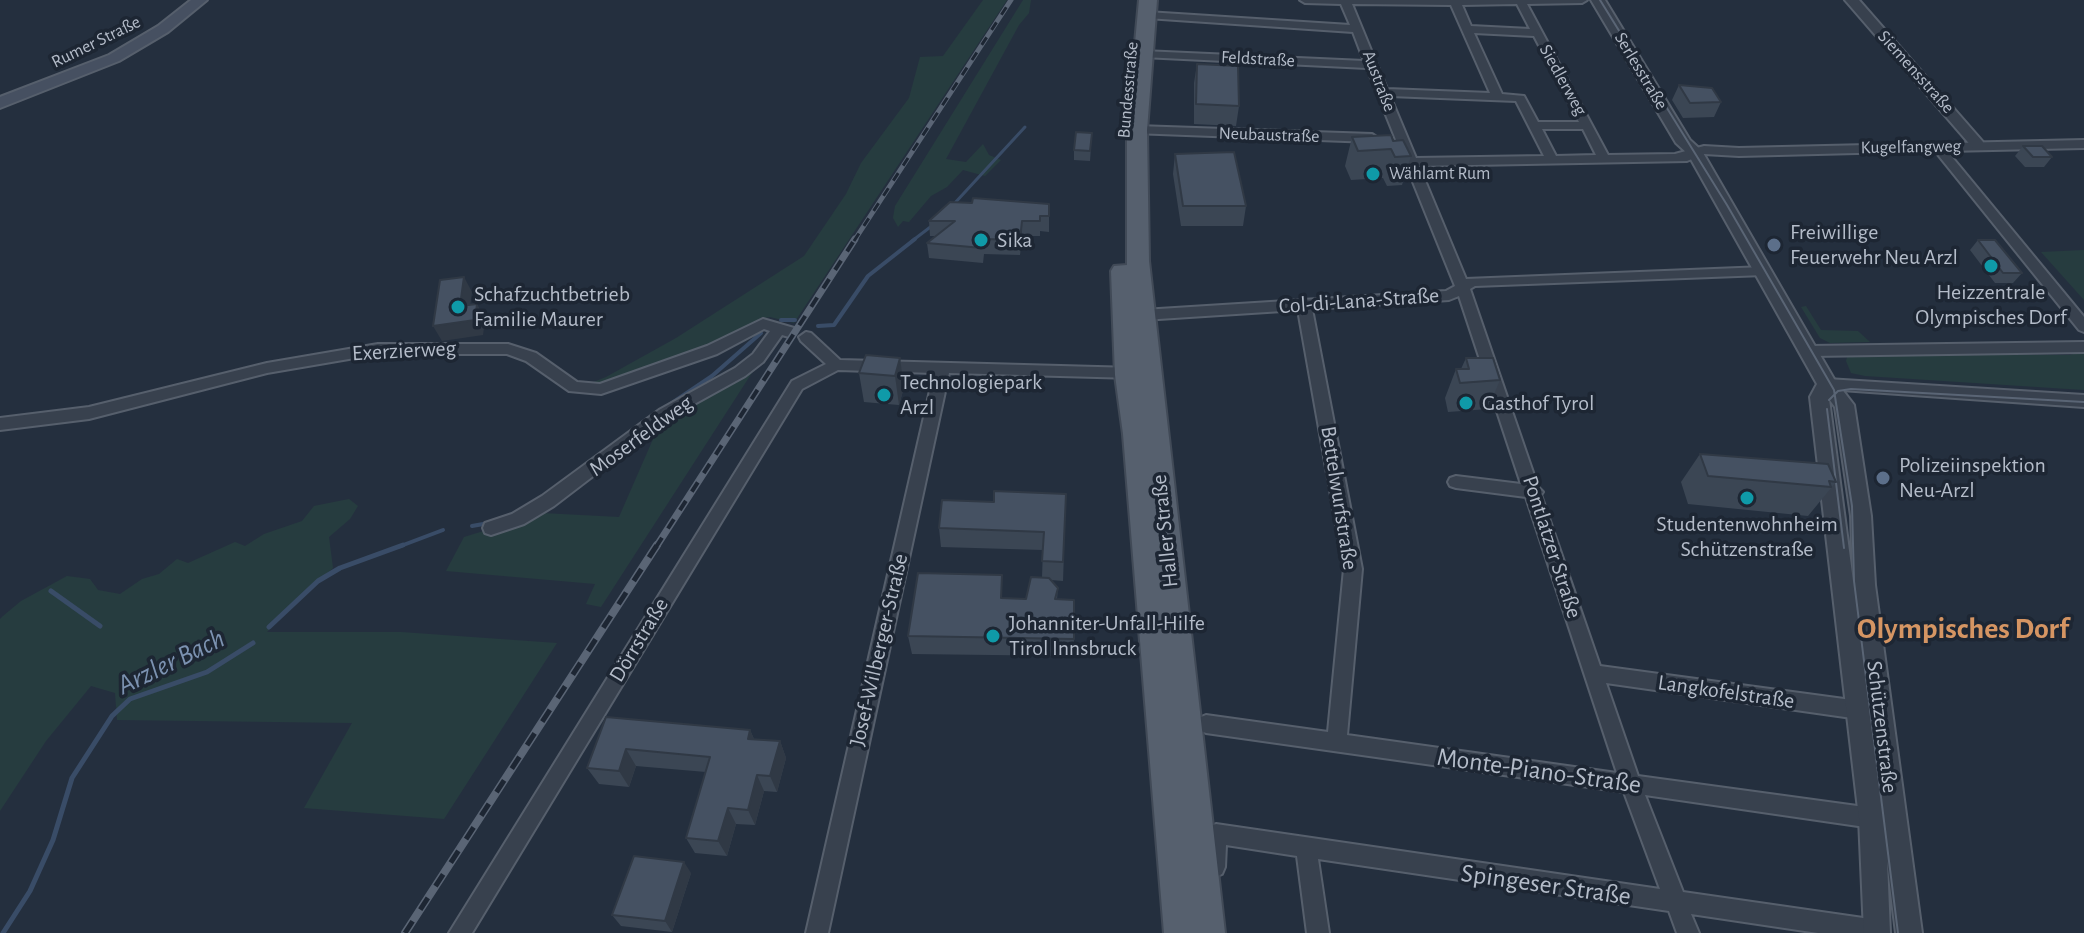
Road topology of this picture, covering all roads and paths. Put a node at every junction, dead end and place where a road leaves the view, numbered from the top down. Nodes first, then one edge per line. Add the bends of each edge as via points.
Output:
1 (200, 0) edge
2 (1305, 0) edge
3 (1582, 0) edge
4 (1598, 0) edge
5 (1852, 0) edge
6 (1346, 1) edge
7 (1455, 2) edge
8 (1521, 2) junction
9 (1144, 5) edge
10 (1359, 29) junction
11 (1468, 29) junction
12 (1538, 33) junction
13 (1143, 54) junction
14 (1373, 65) junction
15 (1384, 92) junction
16 (1498, 97) junction
17 (0, 103) edge
18 (1533, 125) junction
19 (1589, 126) junction
20 (1137, 130) junction
21 (1402, 139) junction
22 (2084, 144) edge
23 (1978, 145) junction
24 (1937, 146) junction
25 (1688, 153) junction
26 (1604, 158) junction
27 (1552, 159) junction
28 (1413, 162) junction
29 (1128, 178) junction
30 (1764, 271) junction
31 (1463, 288) junction
32 (1304, 304) junction
33 (1143, 315) junction
34 (2084, 327) edge
35 (784, 330) joint
36 (806, 337) dead end
37 (2084, 347) edge
38 (1811, 351) junction
39 (836, 365) junction
40 (943, 368) junction
41 (1069, 369) junction
42 (1133, 377) junction
43 (1827, 384) junction
44 (2084, 401) edge
45 (0, 424) edge
46 (1456, 482) dead end
47 (1535, 492) junction
48 (491, 528) dead end
49 (1593, 673) junction
50 (1859, 710) junction
51 (1206, 724) dead end
52 (1337, 741) junction
53 (1631, 785) junction
54 (1872, 818) junction
55 (1216, 834) joint
56 (1306, 850) junction
57 (1677, 904) junction
58 (1877, 932) edge
59 (460, 933) edge
60 (817, 933) edge
61 (1181, 933) edge
62 (1210, 933) edge
63 (1318, 933) edge
64 (1688, 933) edge
65 (1909, 933) edge

1 - 17 main road, Rumer Straße via 114,58
2 - 6 street
3 - 8 street
4 - 25 street, Serlesstraße
5 - 23 street, Siemensstraße
6 - 7 street
6 - 10 street, Austraße
7 - 8 street
7 - 11 street
8 - 12 street, Siedlerweg
9 - 10 street
9 - 13 main road, Bundesstraße
9 - 29 main road, Bundesstraße
10 - 14 street, Austraße
11 - 12 street
11 - 16 street
12 - 19 street, Siedlerweg
13 - 14 street, Feldstraße
13 - 20 main road, Bundesstraße
14 - 15 street, Austraße
15 - 16 street
15 - 21 street, Austraße
16 - 18 street via 1520,98
18 - 19 street
18 - 27 street
19 - 26 street, Siedlerweg
20 - 21 street, Neubaustraße
20 - 29 main road, Bundesstraße
21 - 28 street, Austraße
22 - 23 street, Kugelfangweg
23 - 24 street, Kugelfangweg
24 - 25 street, Kugelfangweg
24 - 34 street
25 - 26 street, Kugelfangweg
25 - 30 street, Schützenstraße
26 - 27 street, Kugelfangweg
27 - 28 street, Kugelfangweg
28 - 31 street, Pontlatzer Straße
29 - 33 main road, Haller Straße
29 - 42 main road, Haller Straße
30 - 31 street, Col-di-Lana-Straße via 1472,282
30 - 38 street, Schützenstraße
31 - 32 street, Col-di-Lana-Straße via 1446,295
31 - 47 street, Pontlatzer Straße
32 - 33 street, Col-di-Lana-Straße
32 - 52 street, Bettelwurfstraße via 1353,569
33 - 42 main road, Haller Straße
35 - 45 street, Exerzierweg via 763,324 712,350 601,389 574,387 531,357 508,349 378,349 267,368 110,409
35 - 48 street, Moserfeldweg via 740,372 664,414 548,501
36 - 39 street
37 - 38 street
38 - 43 street, Schützenstraße
39 - 40 street
39 - 59 street, Dörrstraße via 813,374 786,399
40 - 41 street
40 - 60 street, Josef-Wilberger-Straße
41 - 42 street
41 - 42 street via 1106,382
42 - 61 main road, Haller Straße
42 - 62 main road, Haller Straße
43 - 44 street
43 - 50 street, Schützenstraße via 1819,397
43 - 65 street, Schützenstraße via 1844,405 1847,419
46 - 47 street
47 - 49 street, Pontlatzer Straße
49 - 50 street, Langkofelstraße
49 - 53 street, Pontlatzer Straße
50 - 54 street, Schützenstraße
51 - 52 street, Monte-Piano-Straße
52 - 53 street, Monte-Piano-Straße
53 - 54 street, Monte-Piano-Straße
53 - 57 street, Pontlatzer Straße
54 - 58 street, Schützenstraße
55 - 56 street, Spingeser Straße
55 - 62 street, Haller Straße
56 - 57 street, Spingeser Straße
56 - 63 street
57 - 58 street, Spingeser Straße
57 - 64 street, Pontlatzer Straße

